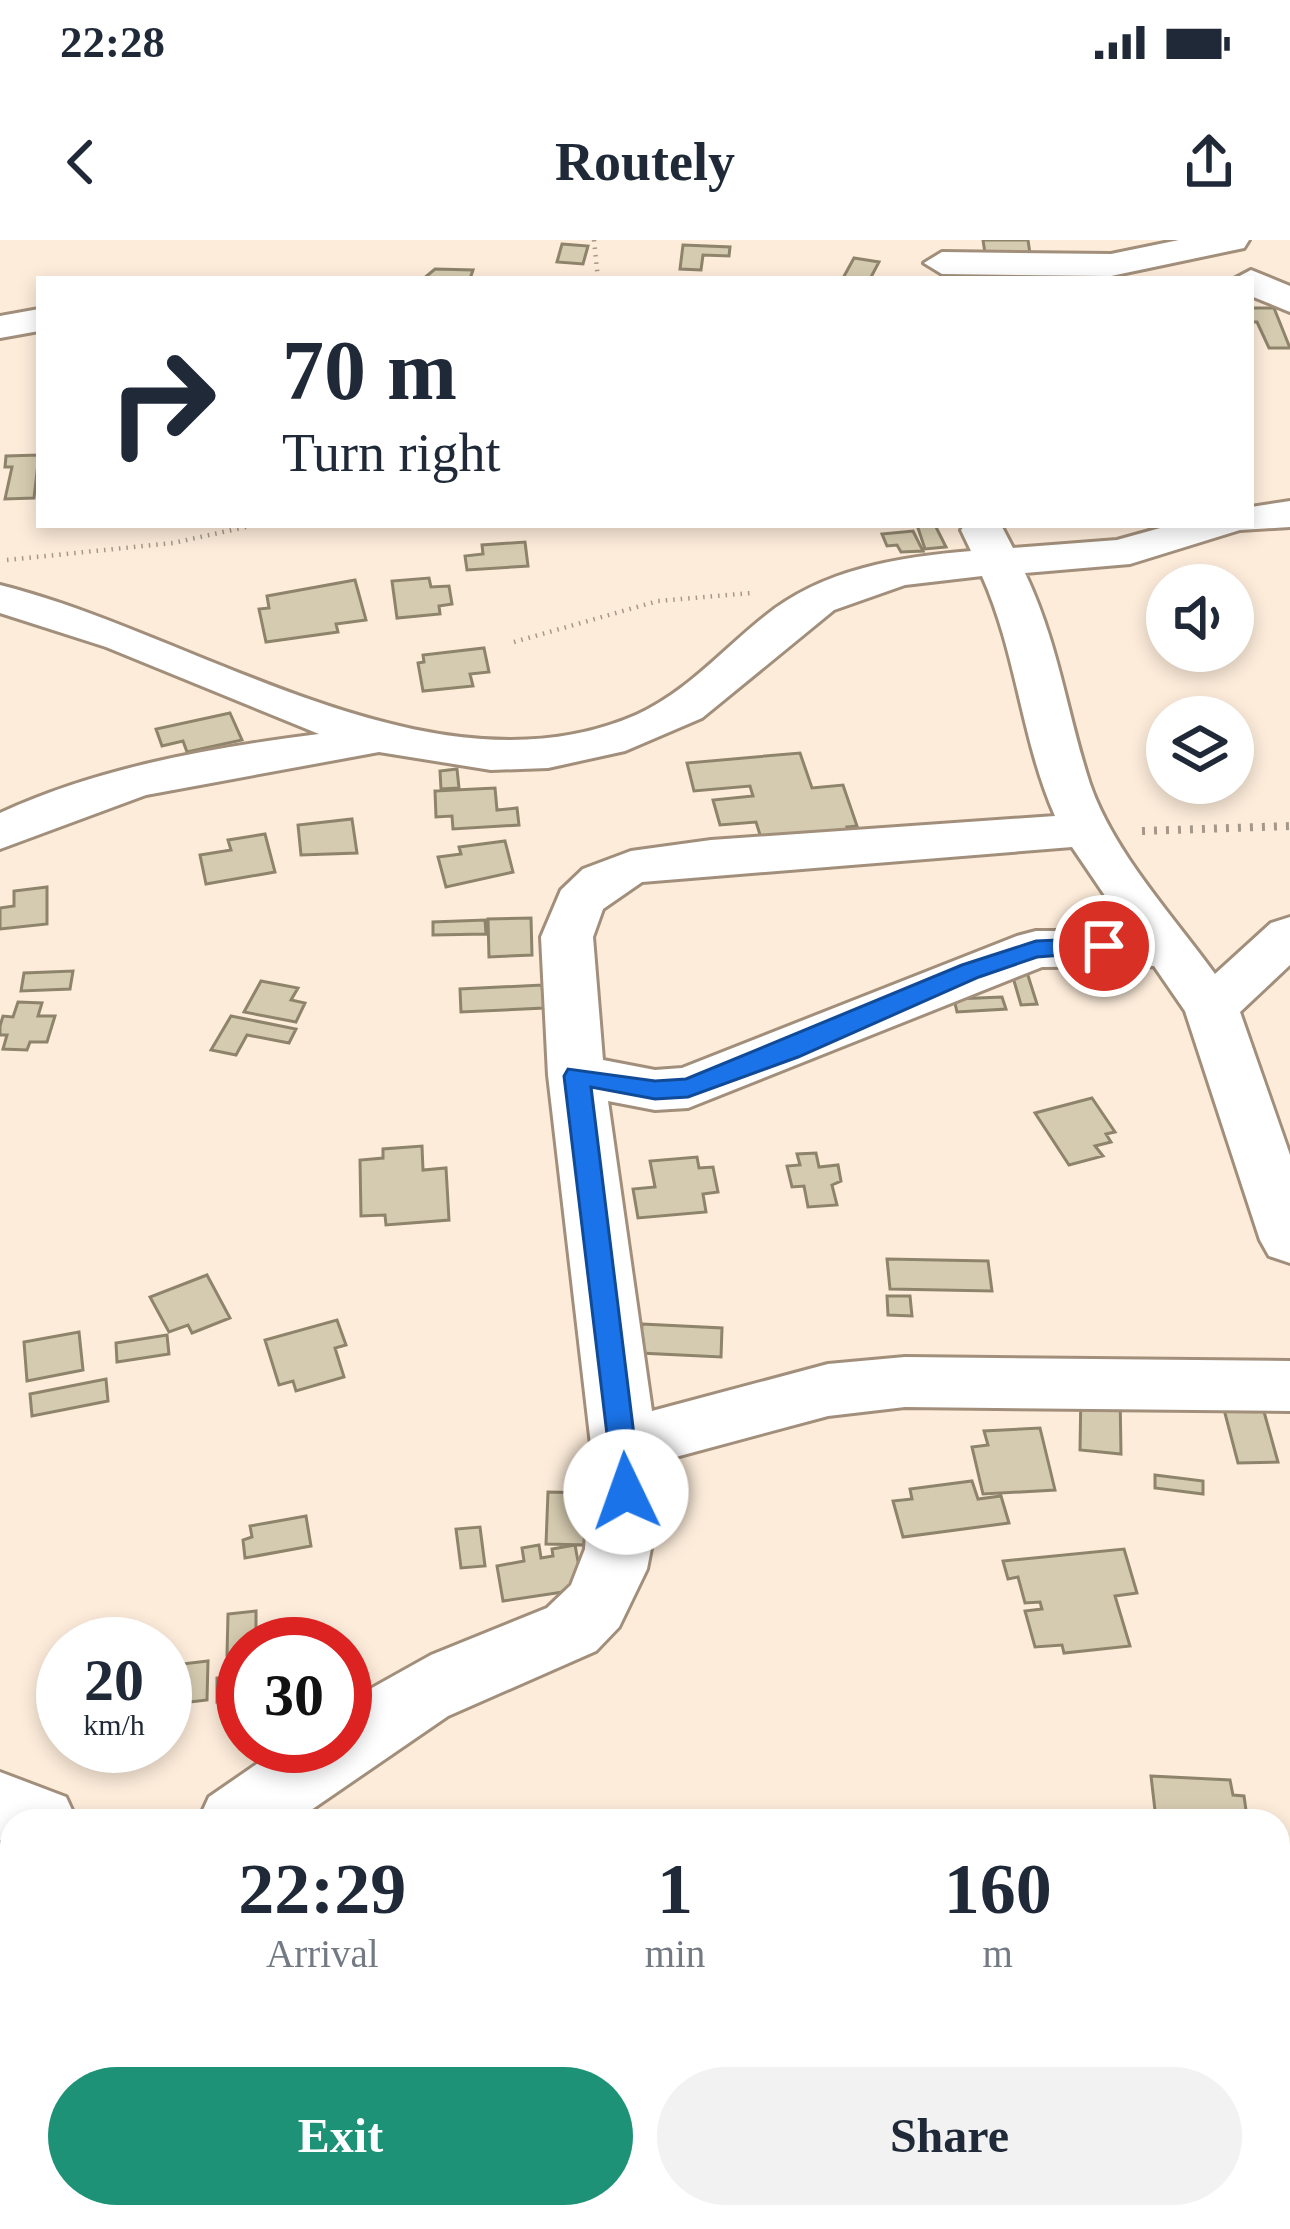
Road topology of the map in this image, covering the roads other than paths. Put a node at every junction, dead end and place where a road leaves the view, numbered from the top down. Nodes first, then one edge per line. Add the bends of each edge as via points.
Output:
1 (1231, 240) edge
2 (1193, 246) junction
3 (1142, 248) edge
4 (942, 261) edge
5 (1242, 276) edge
6 (1254, 283) edge
7 (1290, 302) edge
8 (36, 321) edge
9 (0, 327) edge
10 (1290, 514) edge
11 (1254, 520) edge
12 (1211, 528) edge
13 (988, 542) edge
14 (0, 598) edge
15 (391, 740) junction
16 (1086, 830) junction
17 (0, 832) edge
18 (1290, 935) edge
19 (1172, 948) junction
20 (1211, 1007) junction
21 (577, 1076) junction
22 (1290, 1240) edge
23 (1290, 1386) edge
24 (624, 1445) junction
25 (372, 1723) edge
26 (303, 1773) edge
27 (252, 1809) edge

1 - 2 street
2 - 3 street
2 - 5 street
3 - 4 street via 1064,267
6 - 7 street
8 - 9 street
10 - 11 street
12 - 13 street via 1123,553
13 - 15 street via 837,591 698,699 603,741 547,753
13 - 16 street via 1029,630 1066,785
14 - 15 street via 120,637 306,717
15 - 17 street via 165,774
16 - 19 street
16 - 21 street via 711,856 631,867 601,881 579,902 567,937
18 - 20 street
19 - 20 street
19 - 21 street via 1036,949 688,1088
20 - 22 street
21 - 24 street
23 - 24 street via 904,1382 828,1390
24 - 25 street via 616,1568 593,1610 568,1631
26 - 27 street

